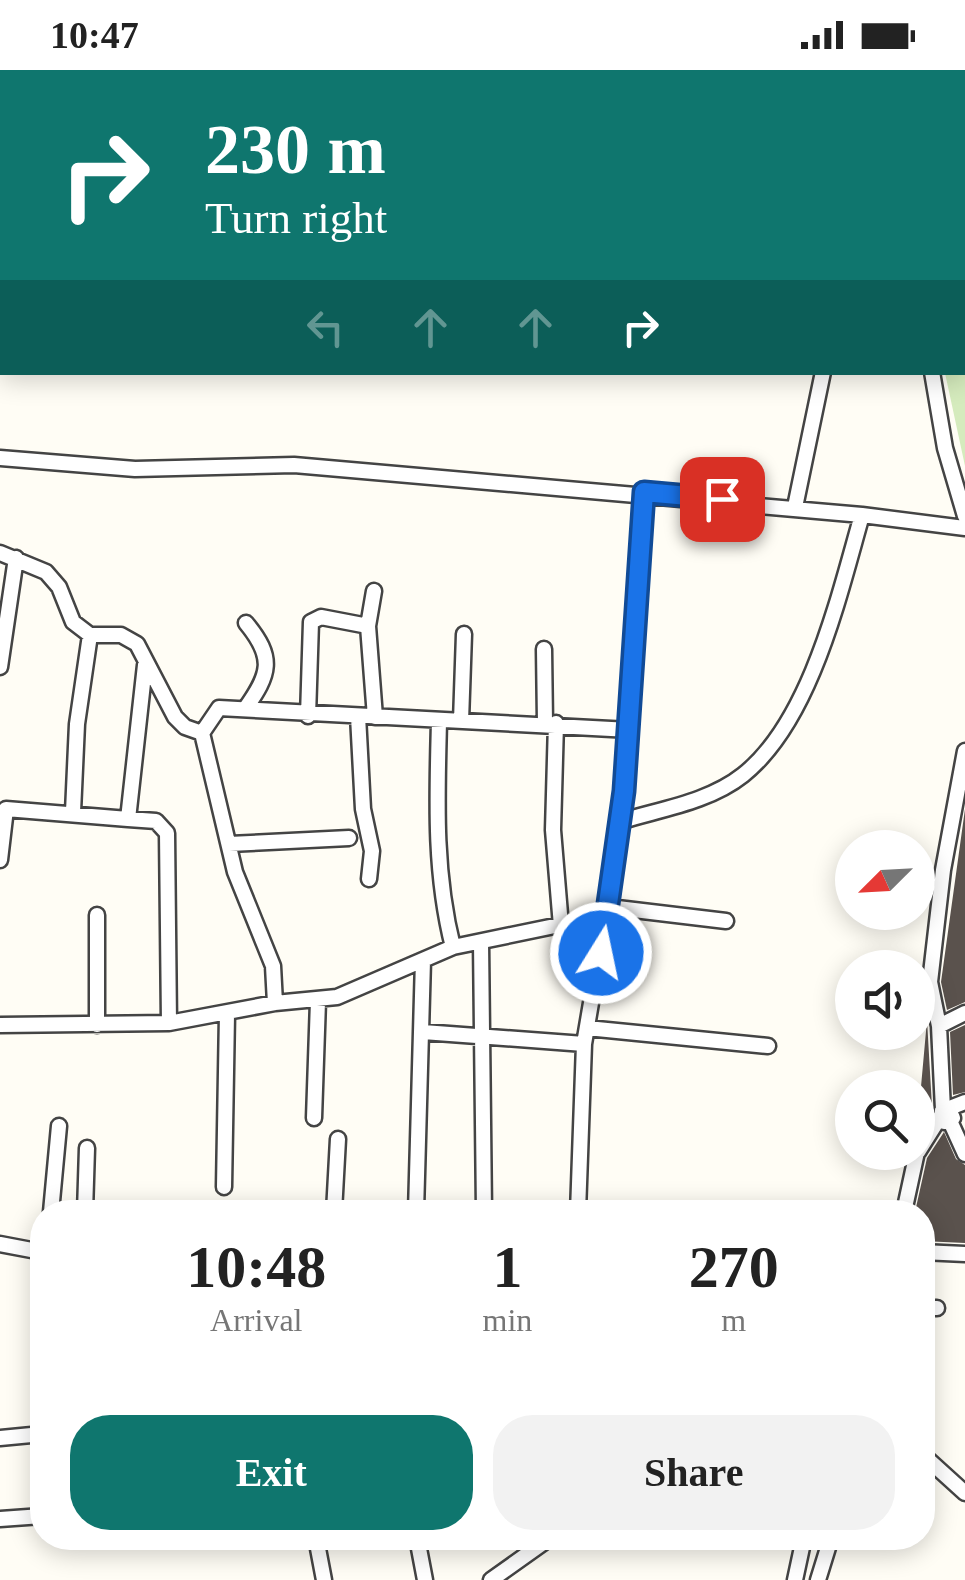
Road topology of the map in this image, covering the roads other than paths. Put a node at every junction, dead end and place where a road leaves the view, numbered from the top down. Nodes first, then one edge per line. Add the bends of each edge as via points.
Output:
1 (822, 375) edge
2 (933, 375) edge
3 (0, 458) edge
4 (644, 492) junction
5 (795, 507) junction
6 (862, 514) junction
7 (965, 516) edge
8 (965, 528) edge
9 (0, 553) edge
10 (16, 558) junction
11 (374, 591) dead end
12 (246, 623) dead end
13 (368, 626) junction
14 (90, 634) junction
15 (464, 634) dead end
16 (544, 649) dead end
17 (146, 664) junction
18 (0, 667) edge
19 (245, 709) junction
20 (308, 716) junction
21 (358, 716) junction
22 (375, 718) junction
23 (461, 721) junction
24 (439, 722) junction
25 (550, 723) junction
26 (630, 730) junction
27 (202, 732) junction
28 (965, 751) edge
29 (3, 809) edge
30 (73, 812) junction
31 (128, 819) junction
32 (622, 822) junction
33 (350, 838) dead end
34 (230, 844) junction
35 (0, 860) edge
36 (369, 879) dead end
37 (609, 911) junction
38 (96, 914) dead end
39 (726, 921) dead end
40 (561, 926) junction
41 (481, 942) junction
42 (453, 947) junction
43 (423, 960) junction
44 (318, 1001) junction
45 (274, 1003) junction
46 (965, 1013) edge
47 (227, 1014) junction
48 (168, 1023) junction
49 (0, 1024) edge
50 (96, 1025) junction
51 (939, 1026) junction
52 (587, 1028) junction
53 (422, 1032) junction
54 (482, 1037) junction
55 (584, 1044) junction
56 (768, 1046) dead end
57 (965, 1102) edge
58 (950, 1114) edge
59 (314, 1118) dead end
60 (58, 1126) dead end
61 (338, 1139) dead end
62 (87, 1148) dead end
63 (965, 1154) edge
64 (913, 1170) edge
65 (224, 1187) dead end
66 (53, 1200) edge
67 (85, 1200) edge
68 (335, 1200) edge
69 (416, 1200) edge
70 (484, 1200) edge
71 (578, 1200) edge
72 (907, 1200) edge
73 (0, 1244) edge
74 (30, 1250) edge
75 (935, 1253) edge
76 (965, 1254) edge
77 (30, 1435) edge
78 (0, 1438) edge
79 (935, 1466) edge
80 (965, 1494) edge
81 (30, 1517) edge
82 (0, 1519) edge
83 (318, 1550) edge
84 (420, 1550) edge
85 (533, 1550) edge
86 (801, 1550) edge
87 (827, 1550) edge
88 (324, 1580) edge
89 (426, 1580) edge
90 (491, 1580) edge
91 (794, 1580) edge
92 (818, 1580) edge

1 - 5 street
2 - 7 street
3 - 4 street via 135,469 294,465
4 - 5 street
4 - 26 street
5 - 6 street
6 - 8 street
6 - 32 street via 821,656 777,736 743,775 704,797
9 - 10 street
10 - 14 street via 46,572 73,622
10 - 18 street
11 - 13 street
12 - 19 street via 263,644 266,661 263,684
13 - 20 street via 311,622
13 - 22 street
14 - 17 street via 121,635 137,644
14 - 30 street
15 - 23 street
16 - 25 street
17 - 27 street via 175,717
17 - 31 street
19 - 20 street
19 - 27 street via 219,708
20 - 21 street
21 - 22 street
21 - 36 street
22 - 24 street
23 - 24 street
23 - 25 street
24 - 42 street via 436,838
25 - 26 street
25 - 40 street
26 - 32 street
27 - 34 street
28 - 51 street via 930,982
29 - 30 street
29 - 35 street
30 - 31 street
31 - 48 street via 156,822 167,833
32 - 37 street
33 - 34 street
34 - 45 street via 273,966
37 - 39 street
37 - 40 street
37 - 52 street
38 - 50 street
40 - 41 street
41 - 42 street
41 - 54 street
42 - 43 street
43 - 44 street
43 - 53 street
44 - 45 street
44 - 59 street
45 - 47 street
46 - 51 street
47 - 48 street
47 - 65 street
48 - 50 street
49 - 50 street
51 - 58 street
52 - 55 street
52 - 56 street
53 - 54 street
53 - 69 street
54 - 55 street
54 - 70 street
55 - 71 street
57 - 58 street
58 - 63 street
60 - 66 street
61 - 68 street
62 - 67 street
64 - 72 street
73 - 74 street
75 - 76 street
77 - 78 street
79 - 80 street
81 - 82 street
83 - 88 street
84 - 89 street
85 - 90 street
86 - 91 street
87 - 92 street

